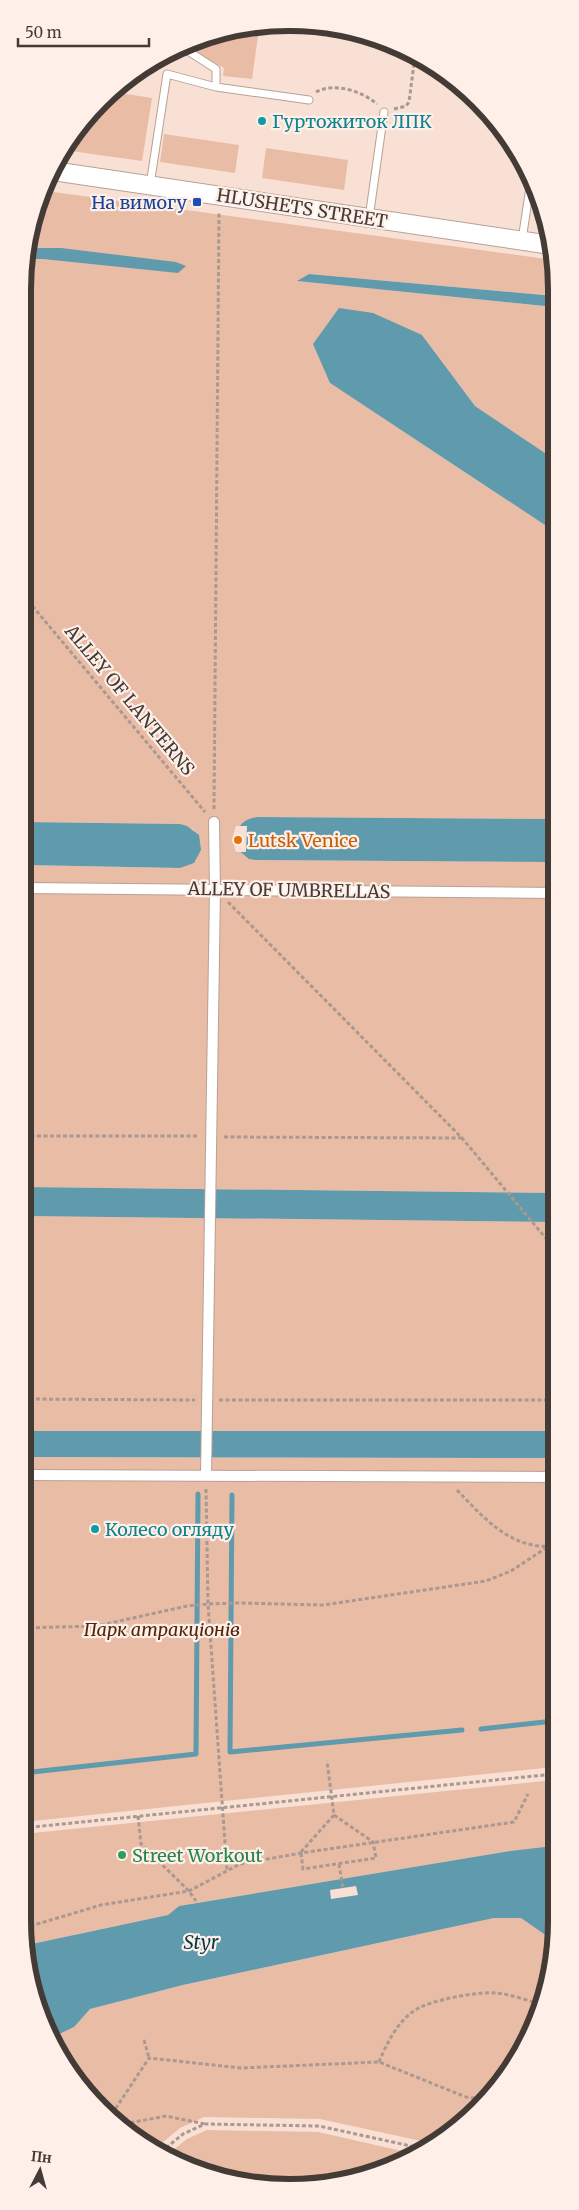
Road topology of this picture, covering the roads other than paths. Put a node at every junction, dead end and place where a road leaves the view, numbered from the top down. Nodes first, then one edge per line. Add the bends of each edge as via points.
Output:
1 (189, 52) edge
2 (216, 87) junction
3 (309, 100) road end
4 (384, 112) road end
5 (60, 172) edge
6 (150, 185) junction
7 (529, 193) edge
8 (368, 218) junction
9 (522, 240) junction
10 (544, 244) edge
11 (214, 822) road end
12 (31, 888) edge
13 (216, 890) junction
14 (548, 893) edge
15 (31, 1475) edge
16 (206, 1476) junction
17 (548, 1477) edge

1 - 2 lane via 216,69
2 - 3 lane
2 - 6 lane via 167,74
4 - 8 lane
5 - 6 street, HLUSHETS STREET
6 - 8 street, HLUSHETS STREET
7 - 9 lane
8 - 9 street, HLUSHETS STREET
9 - 10 street, HLUSHETS STREET
11 - 13 street
12 - 13 street, ALLEY OF UMBRELLAS
13 - 14 street, ALLEY OF UMBRELLAS
13 - 16 street
15 - 16 street
16 - 17 street

